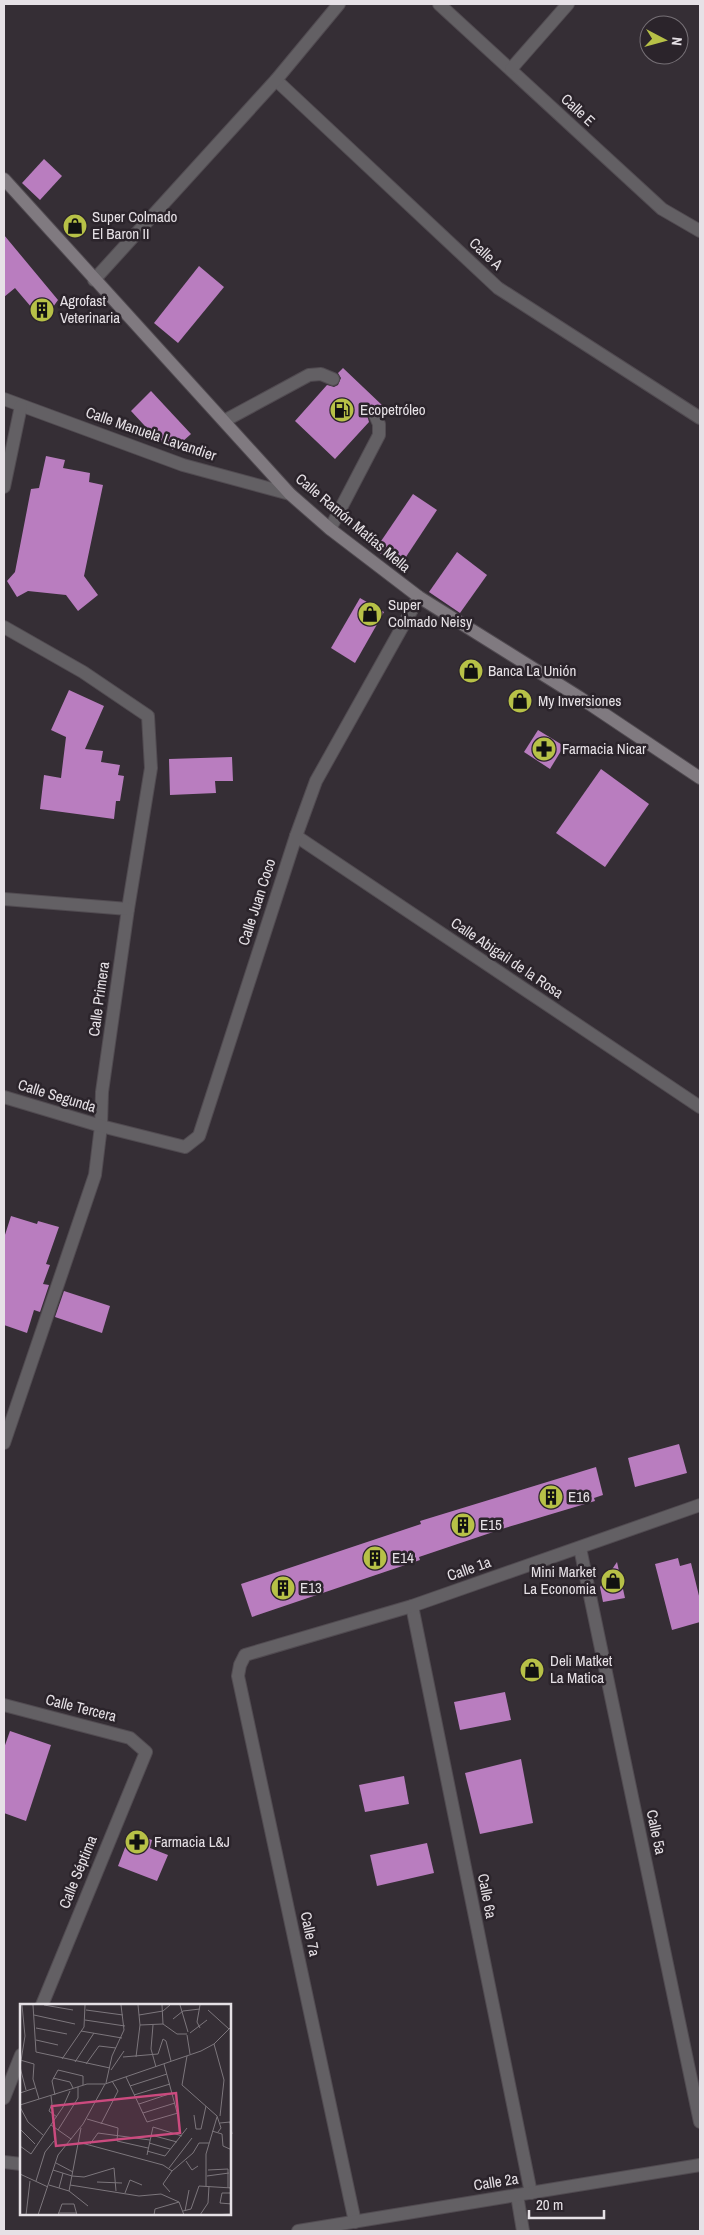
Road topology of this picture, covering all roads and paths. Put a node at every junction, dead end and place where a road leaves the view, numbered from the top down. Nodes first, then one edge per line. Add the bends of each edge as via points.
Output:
1 (339, 4) edge
2 (439, 4) edge
3 (568, 4) edge
4 (511, 70) junction
5 (276, 80) junction
6 (4, 179) edge
7 (700, 231) edge
8 (94, 280) junction
9 (333, 378) dead end
10 (4, 399) edge
11 (20, 406) junction
12 (375, 415) dead end
13 (700, 418) edge
14 (224, 421) junction
15 (4, 487) edge
16 (290, 494) junction
17 (330, 529) junction
18 (419, 597) junction
19 (4, 627) edge
20 (700, 778) edge
21 (296, 836) junction
22 (4, 899) edge
23 (128, 909) junction
24 (4, 1098) edge
25 (700, 1106) edge
26 (101, 1126) junction
27 (4, 1442) edge
28 (700, 1505) edge
29 (580, 1548) junction
30 (412, 1606) junction
31 (245, 1655) joint
32 (4, 1705) edge
33 (146, 1752) joint
34 (42, 2004) edge
35 (20, 2058) edge
36 (4, 2098) edge
37 (700, 2122) edge
38 (4, 2162) edge
39 (20, 2164) edge
40 (700, 2165) edge
41 (531, 2193) junction
42 (518, 2195) junction
43 (355, 2222) junction
44 (298, 2231) edge
45 (523, 2231) edge

1 - 5 street
2 - 4 street, Calle E
3 - 4 street
4 - 7 street, Calle E via 662,209
5 - 8 street
5 - 13 street, Calle A via 498,288
6 - 8 main road, Calle Ramón Matías Mella
8 - 14 main road, Calle Ramón Matías Mella
9 - 14 street via 309,375
10 - 11 street, Calle Manuela Lavandier
11 - 15 street
11 - 16 street, Calle Manuela Lavandier via 183,465
12 - 17 street via 379,435
14 - 16 main road, Calle Ramón Matías Mella
16 - 17 main road, Calle Ramón Matías Mella
17 - 18 main road, Calle Ramón Matías Mella
18 - 20 main road, Calle Ramón Matías Mella via 579,697
18 - 21 street, Calle Juan Coco via 316,782
19 - 23 street, Calle Primera via 84,672 148,716 151,768
21 - 25 street, Calle Abigail de la Rosa
21 - 26 street, Calle Juan Coco via 199,1136 185,1146
22 - 23 street
23 - 26 street, Calle Primera via 102,1092
24 - 26 street, Calle Segunda
26 - 27 street, Calle Primera via 95,1175
28 - 29 street, Calle 1a
29 - 30 street, Calle 1a
29 - 37 street, Calle 5a
30 - 31 street, Calle 1a
30 - 41 street, Calle 6a
31 - 43 street, Calle 7a via 238,1676
32 - 33 street, Calle Tercera via 130,1738
33 - 34 street, Calle Séptima
35 - 36 street
38 - 39 street
40 - 41 street, Calle 2a
41 - 42 street, Calle 2a
42 - 43 street, Calle 2a
42 - 45 street
43 - 44 street, Calle 2a

